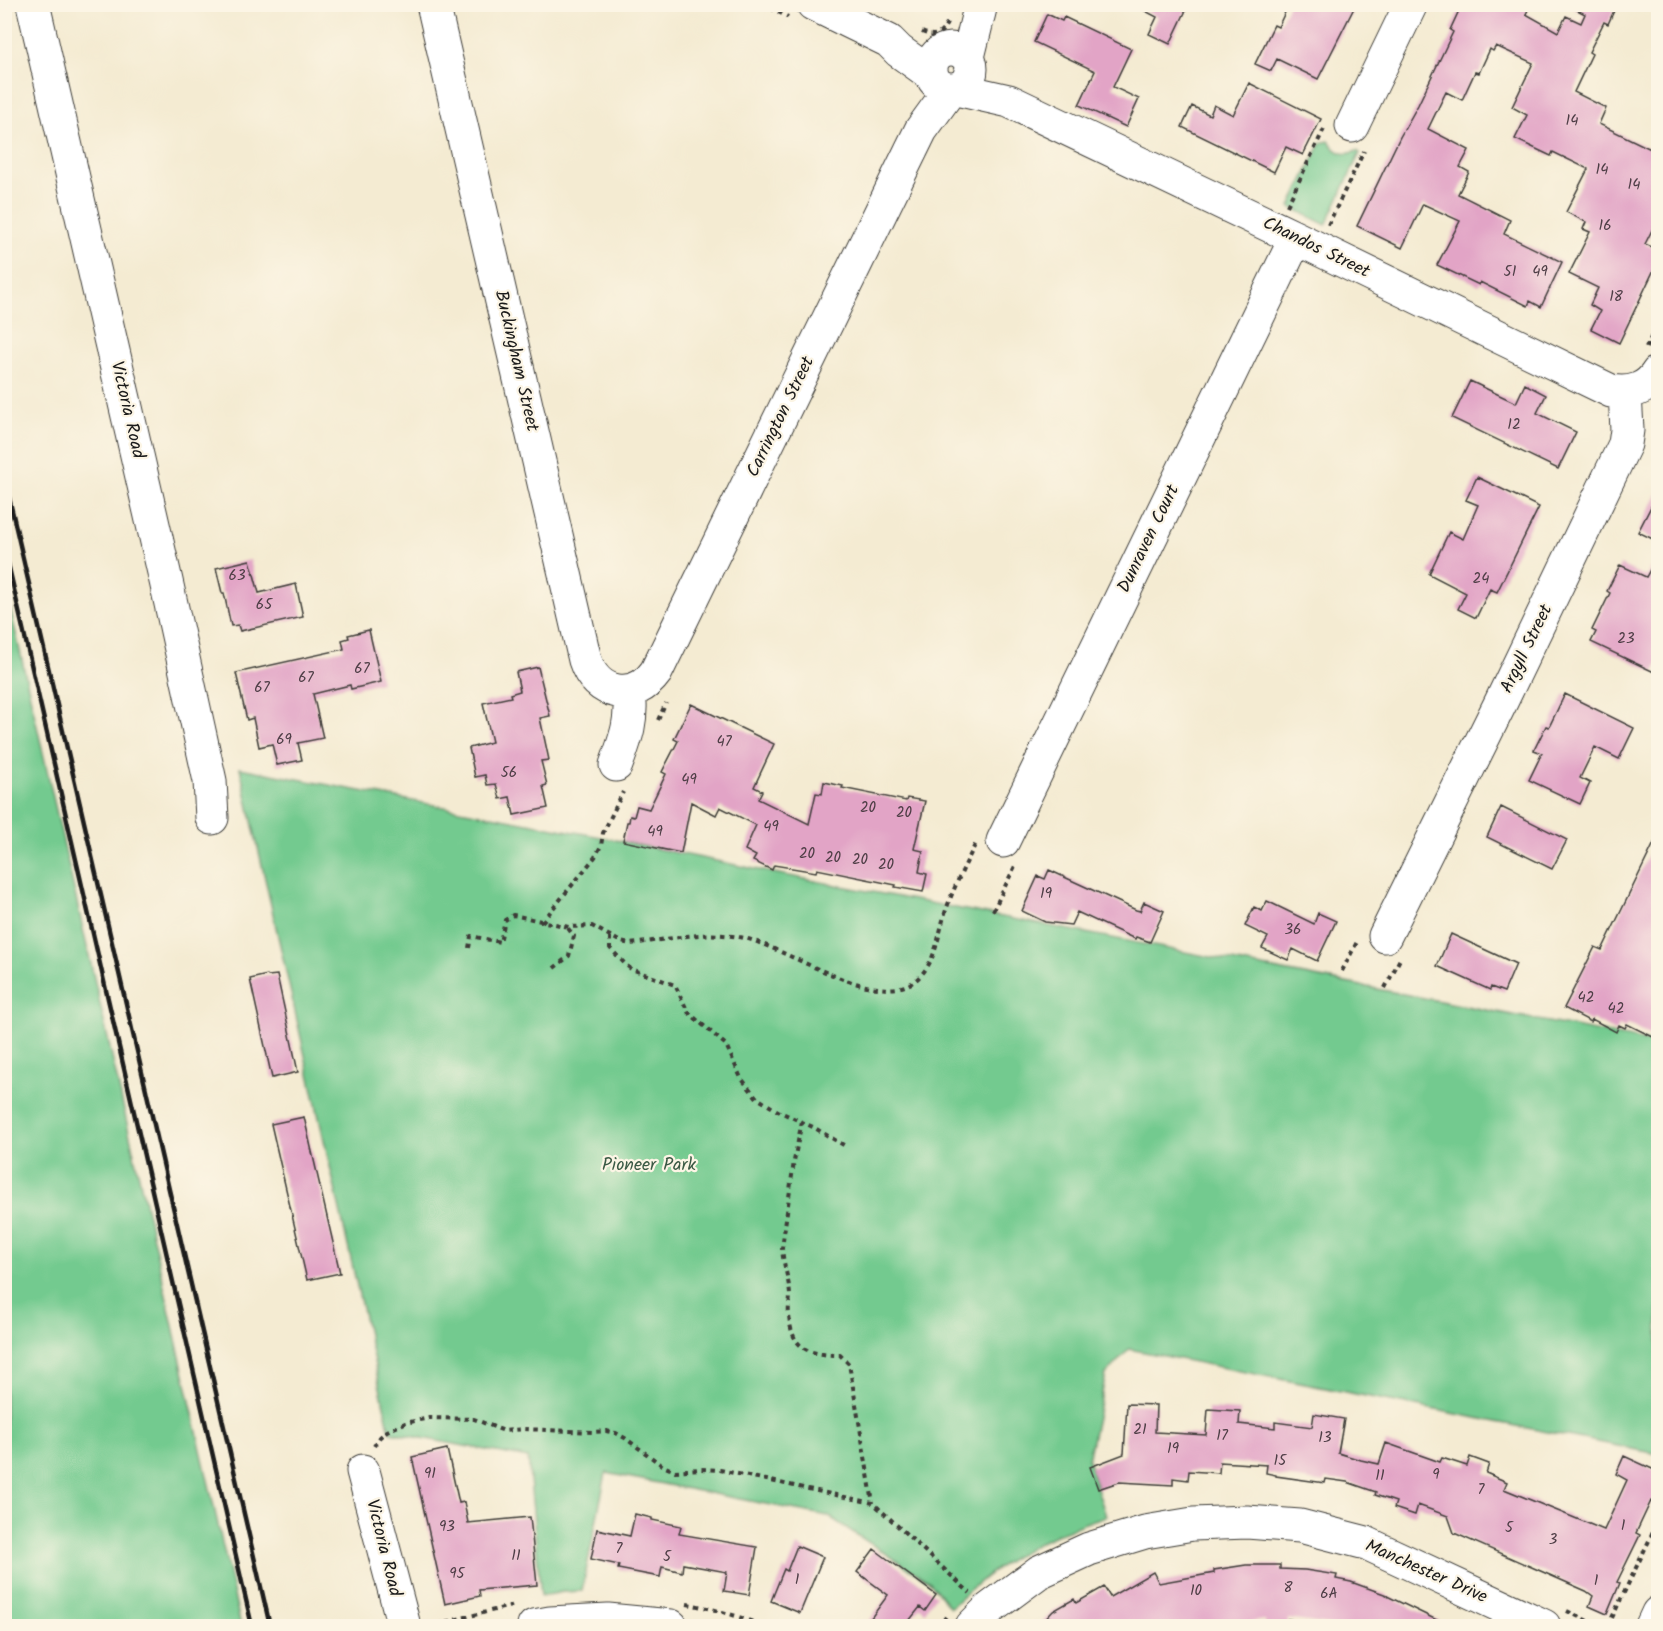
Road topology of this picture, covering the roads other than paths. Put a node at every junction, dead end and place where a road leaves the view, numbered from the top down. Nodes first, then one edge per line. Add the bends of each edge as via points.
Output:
1 (33, 4) edge
2 (433, 4) edge
3 (981, 4) edge
4 (1411, 4) edge
5 (803, 12) edge
6 (947, 60) junction
7 (1352, 126) dead end
8 (1296, 238) junction
9 (1659, 372) edge
10 (1624, 393) junction
11 (629, 691) junction
12 (617, 771) road end
13 (212, 818) dead end
14 (1003, 841) road end
15 (1385, 936) dead end
16 (363, 1471) road end
17 (1659, 1613) edge
18 (981, 1618) edge
19 (404, 1626) edge
20 (534, 1626) edge
21 (670, 1626) edge
22 (1544, 1626) edge
23 (1652, 1626) edge

1 - 13 street, Victoria Road via 169,592 210,781
2 - 11 street, Buckingham Street via 588,672 607,688
3 - 6 street, Carrington Street
4 - 7 street
5 - 6 street via 922,48
6 - 8 street, Chandos Street via 984,80 1009,101
6 - 11 street, Carrington Street via 921,130 656,672 644,686
8 - 10 street, Chandos Street via 1597,385
8 - 14 street, Dunraven Court
9 - 10 street via 1644,386
10 - 15 street, Argyll Street via 1625,444
11 - 12 street via 630,720
16 - 19 street, Victoria Road
17 - 23 street
18 - 22 street, Manchester Drive via 1039,1572 1089,1550 1145,1532 1193,1524 1247,1522 1300,1526 1366,1543
20 - 21 street via 608,1620

